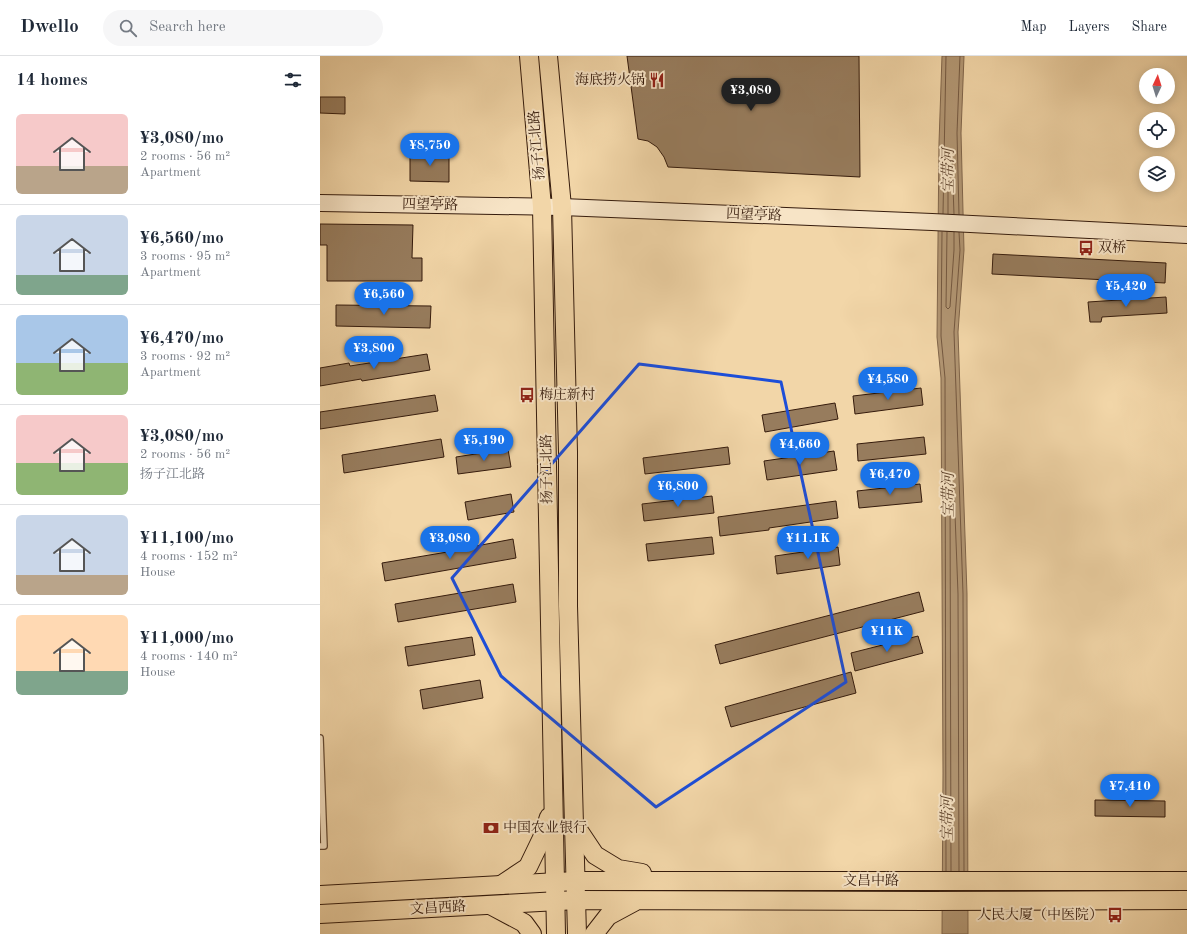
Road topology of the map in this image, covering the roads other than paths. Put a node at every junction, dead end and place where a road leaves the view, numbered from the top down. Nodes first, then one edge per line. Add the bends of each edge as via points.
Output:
1 (529, 56) edge
2 (548, 56) edge
3 (320, 203) edge
4 (542, 207) junction
5 (562, 207) junction
6 (1187, 235) edge
7 (320, 738) edge
8 (553, 803) junction
9 (575, 825) junction
10 (320, 846) edge
11 (1187, 880) edge
12 (576, 881) junction
13 (555, 882) junction
14 (689, 882) junction
15 (500, 885) junction
16 (320, 895) edge
17 (577, 900) junction
18 (637, 900) junction
19 (1187, 900) edge
20 (555, 902) junction
21 (491, 905) junction
22 (320, 914) edge
23 (532, 934) edge
24 (556, 934) edge
25 (577, 934) edge
26 (594, 934) edge

1 - 4 main road, 扬子江北路
2 - 5 main road, 扬子江北路
3 - 4 street, 四望亭路
4 - 5 street, 四望亭路
4 - 8 main road, 扬子江北路
5 - 6 street, 四望亭路
5 - 9 main road, 扬子江北路 via 568,452 568,606
7 - 10 lane via 324,846
8 - 13 main road, 扬子江北路
8 - 15 main road via 542,838 528,867
9 - 12 main road, 扬子江北路
9 - 14 main road via 595,855 618,869
11 - 14 main road, 文昌中路
12 - 13 main road, 文昌中路
12 - 14 main road, 文昌中路
12 - 17 main road, 扬子江北路
13 - 15 main road, 文昌西路
13 - 20 main road, 扬子江北路
15 - 16 main road, 文昌西路
17 - 18 main road, 文昌中路
17 - 20 main road, 文昌中路
17 - 25 main road, 扬子江北路
18 - 19 main road, 文昌中路
18 - 26 main road via 608,916
20 - 21 main road, 文昌西路
20 - 24 main road, 扬子江北路
21 - 22 main road, 文昌西路
21 - 23 main road via 524,923

